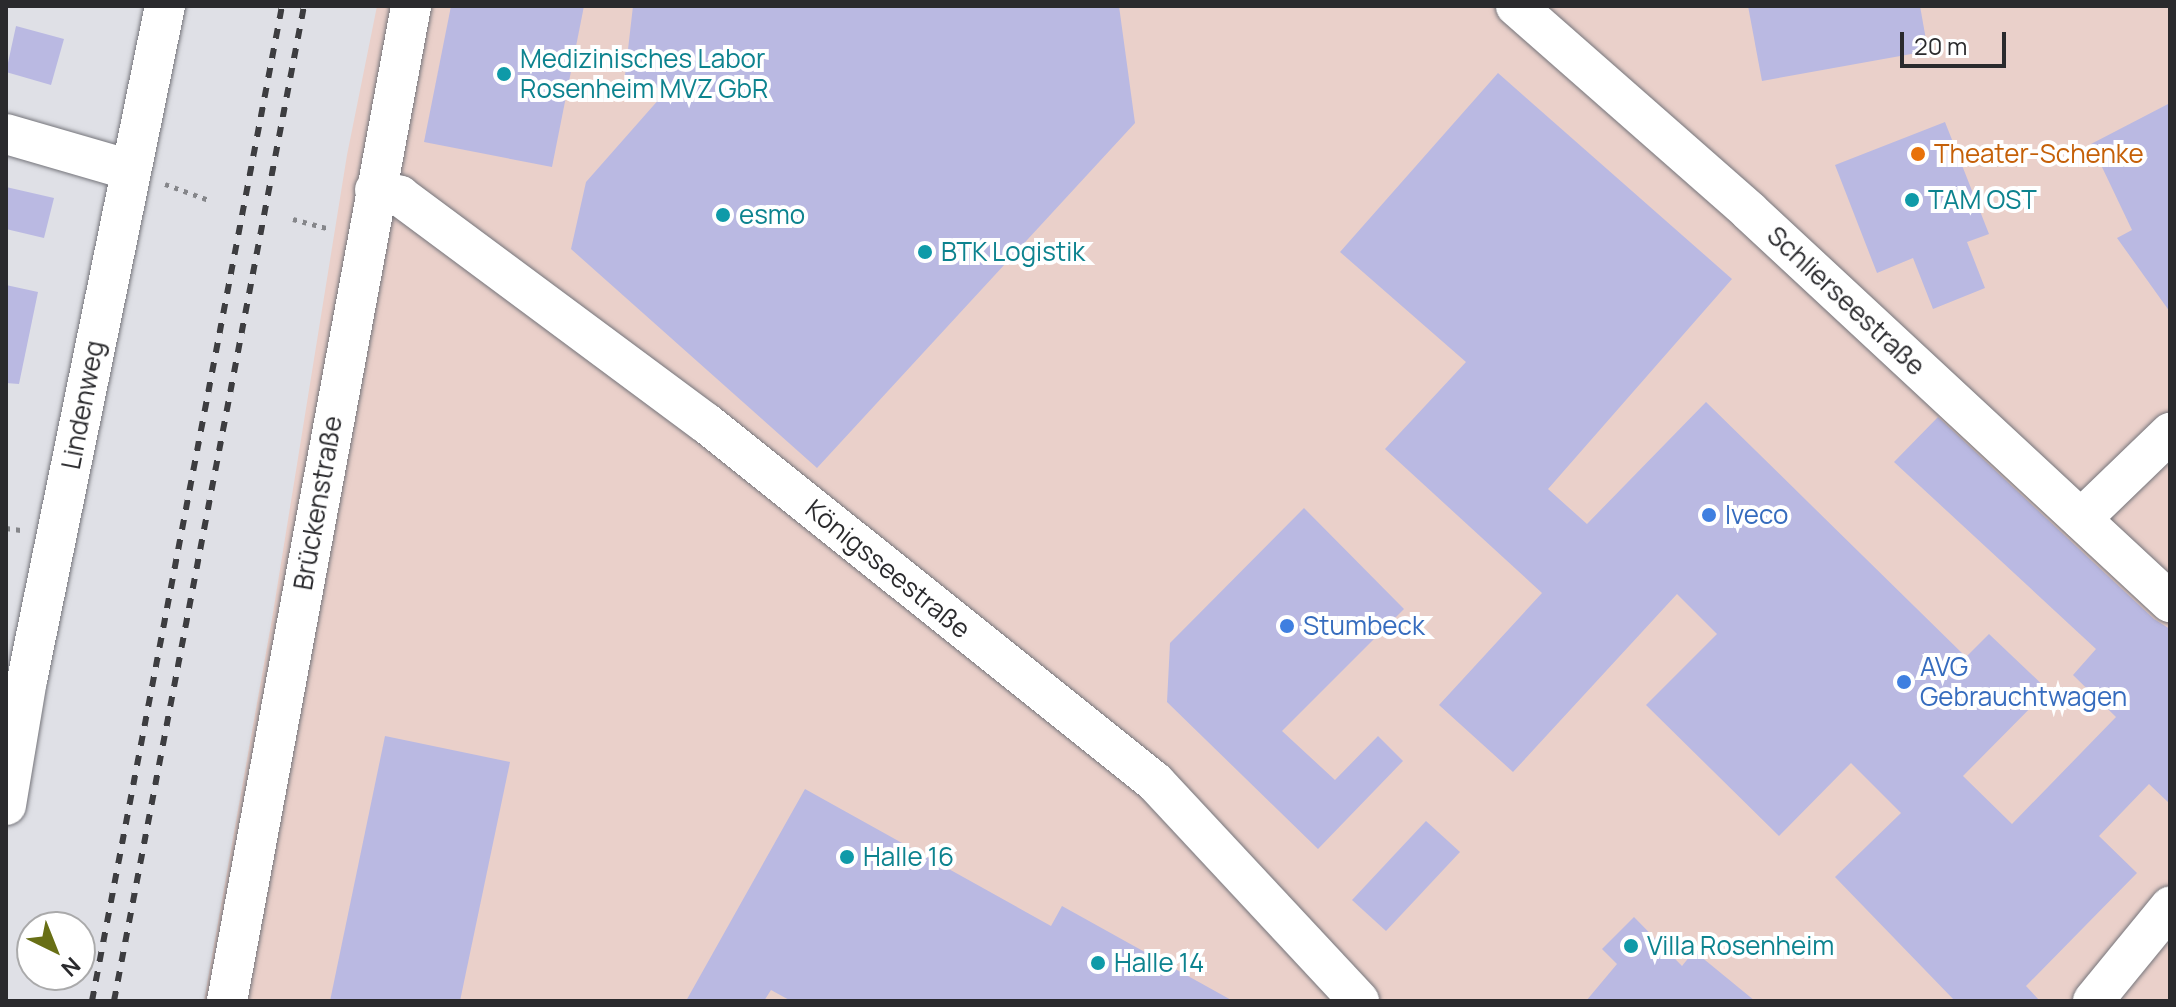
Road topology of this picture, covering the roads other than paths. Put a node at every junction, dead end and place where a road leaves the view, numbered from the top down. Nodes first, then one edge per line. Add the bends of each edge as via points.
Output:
1 (165, 6) edge
2 (411, 6) edge
3 (1516, 6) edge
4 (6, 134) edge
5 (130, 170) junction
6 (375, 190) junction
7 (2170, 433) edge
8 (2081, 519) junction
9 (2170, 602) edge
10 (17, 678) edge
11 (6, 805) edge
12 (2170, 907) edge
13 (227, 1001) edge
14 (1359, 1001) edge
15 (2093, 1001) edge

1 - 5 street, Lindenweg
2 - 6 street, Brückenstraße
3 - 8 street, Schlierseestraße via 1749,211
4 - 5 street
5 - 10 street, Lindenweg
6 - 13 street, Brückenstraße
6 - 14 street, Königsseestraße via 400,196 706,423 1155,782
7 - 8 street
8 - 9 street, Schlierseestraße
10 - 11 street, Lindenweg
12 - 15 street

